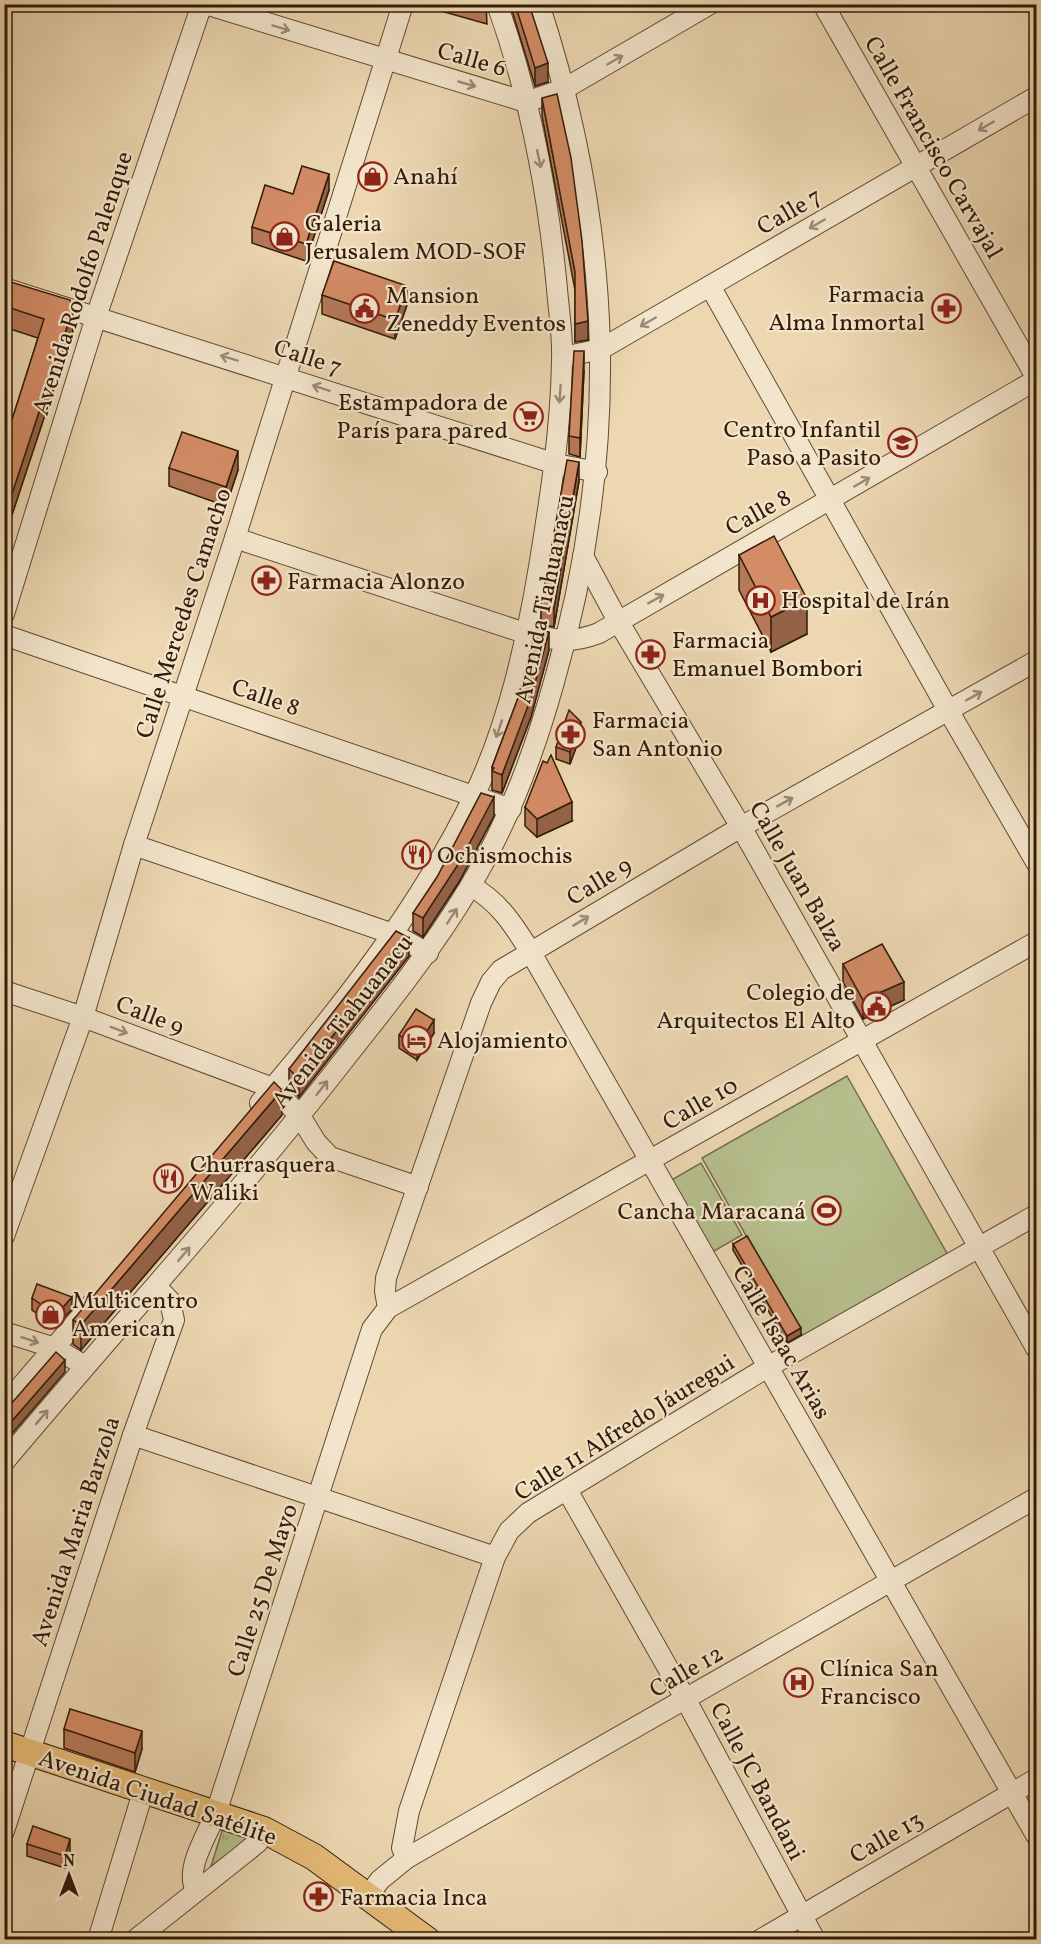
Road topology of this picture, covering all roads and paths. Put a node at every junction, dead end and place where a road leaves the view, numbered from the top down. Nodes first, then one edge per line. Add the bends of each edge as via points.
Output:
1 (203, 4) edge
2 (404, 4) edge
3 (497, 4) edge
4 (539, 4) edge
5 (710, 4) edge
6 (823, 4) edge
7 (386, 60) junction
8 (564, 90) junction
9 (1036, 97) edge
10 (526, 102) junction
11 (916, 166) junction
12 (710, 286) junction
13 (4, 288) edge
14 (96, 317) junction
15 (601, 350) junction
16 (563, 357) junction
17 (285, 376) junction
18 (1036, 378) edge
19 (556, 464) junction
20 (597, 472) junction
21 (830, 501) junction
22 (235, 538) junction
23 (583, 556) junction
24 (4, 614) edge
25 (618, 621) junction
26 (528, 634) junction
27 (4, 635) edge
28 (566, 641) junction
29 (1036, 661) edge
30 (183, 695) junction
31 (948, 710) junction
32 (474, 795) junction
33 (510, 809) junction
34 (741, 827) junction
35 (134, 845) junction
36 (1036, 862) edge
37 (471, 886) junction
38 (393, 934) junction
39 (1036, 942) edge
40 (530, 951) junction
41 (428, 953) junction
42 (4, 991) edge
43 (83, 1017) junction
44 (861, 1039) junction
45 (273, 1088) junction
46 (250, 1115) edge
47 (300, 1116) junction
48 (650, 1161) junction
49 (418, 1187) junction
50 (1036, 1215) edge
51 (4, 1236) edge
52 (979, 1246) junction
53 (156, 1286) junction
54 (100, 1294) edge
55 (388, 1308) junction
56 (4, 1332) edge
57 (54, 1348) junction
58 (1036, 1348) edge
59 (85, 1366) junction
60 (766, 1368) junction
61 (4, 1406) edge
62 (133, 1436) junction
63 (4, 1462) edge
64 (567, 1490) junction
65 (1036, 1498) edge
66 (318, 1499) junction
67 (495, 1557) junction
68 (891, 1583) junction
69 (686, 1700) junction
70 (4, 1744) edge
71 (30, 1752) junction
72 (1036, 1779) edge
73 (144, 1789) junction
74 (1012, 1793) junction
75 (216, 1813) junction
76 (264, 1830) junction
77 (4, 1831) edge
78 (1036, 1835) edge
79 (406, 1858) junction
80 (196, 1890) junction
81 (367, 1897) junction
82 (802, 1916) junction
83 (99, 1940) edge
84 (135, 1940) edge
85 (427, 1940) edge
86 (760, 1940) edge
87 (815, 1940) edge

1 -> 7 street, Calle 6
1 - 14 street, Avenida Rodolfo Palenque
2 - 7 street, Calle Mercedes Camacho
3 - 10 street, Avenida Tiahuanacu
4 - 8 street, Avenida Tiahuanacu
8 -> 5 street, Calle 6
6 - 11 street, Calle Francisco Carvajal
7 -> 10 street, Calle 6
7 - 17 street, Calle Mercedes Camacho
8 - 10 street, Calle 6
8 - 15 street, Avenida Tiahuanacu via 592,231
9 -> 11 street, Calle 7
10 -> 16 street, Avenida Tiahuanacu via 544,182
11 -> 12 street, Calle 7
11 - 18 street, Calle Francisco Carvajal
12 -> 15 street, Calle 7
12 - 21 street
13 - 14 street, Calle 7
17 -> 14 street, Calle 7
14 - 24 street, Avenida Rodolfo Palenque
15 - 16 street, Calle 7
15 - 20 street, Avenida Tiahuanacu
16 -> 19 street, Avenida Tiahuanacu
19 -> 17 street, Calle 7
17 - 22 street, Calle Mercedes Camacho
21 -> 18 street, Calle 8
19 - 20 street, Calle 7
19 - 26 street, Avenida Tiahuanacu
20 - 23 street, Avenida Tiahuanacu
25 -> 21 street, Calle 8
21 - 31 street
22 - 26 street, Calle 8
22 - 30 street, Calle Mercedes Camacho
23 - 25 street, Calle Juan Balza
23 - 28 street, Avenida Tiahuanacu
25 - 28 street, Calle 8 via 581,640
25 - 34 street, Calle Juan Balza
26 - 28 street, Calle 8
26 -> 32 street, Avenida Tiahuanacu
27 - 30 street, Calle 8
28 - 33 street, Avenida Tiahuanacu via 539,736
31 -> 29 street, Calle 9
30 - 32 street, Calle 8
30 - 35 street, Calle Mercedes Camacho
34 -> 31 street, Calle 9
31 - 36 street
32 - 33 street, Calle 8
32 - 38 street, Avenida Tiahuanacu
33 - 37 street, Avenida Tiahuanacu
40 -> 34 street, Calle 9
34 - 44 street, Calle Juan Balza
35 - 38 street
35 - 43 street, Calle Mercedes Camacho
37 - 40 street, Calle Isaac Arias via 501,907
41 -> 37 street, Avenida Tiahuanacu
38 - 41 street
38 - 45 street, Avenida Tiahuanacu
39 - 44 street, Calle 10
40 - 48 street, Calle Isaac Arias
40 - 49 street, Calle 9 via 501,970 481,1003
47 -> 41 street, Avenida Tiahuanacu
42 - 43 street, Calle 9
43 -> 45 street, Calle 9
43 - 51 street, Calle Mercedes Camacho
44 - 48 street, Calle 10
44 - 52 street, Calle Juan Balza
45 - 46 street, Avenida Tiahuanacu
45 - 47 street, Calle 9
47 - 49 street, Calle 9 via 330,1157
53 -> 47 street, Avenida Tiahuanacu
48 - 55 street, Calle 10
48 - 60 street, Calle Isaac Arias
49 - 55 street, Calle 9 via 386,1278
50 - 52 street, Calle 11 Alfredo Jáuregui
52 - 58 street, Calle Juan Balza
52 - 60 street, Calle 11 Alfredo Jáuregui
53 - 59 street, Avenida Tiahuanacu
53 - 62 street, Avenida Maria Barzola via 171,1301 174,1320
54 - 57 street
55 - 66 street, Calle 25 De Mayo via 372,1329
56 -> 57 street
57 - 59 street
57 - 61 street
63 -> 59 street, Avenida Tiahuanacu
60 - 64 street, Calle 11 Alfredo Jáuregui
60 - 68 street, Calle Isaac Arias
62 - 66 street
62 - 71 street, Avenida Maria Barzola
64 - 67 street, Calle 11 Alfredo Jáuregui via 528,1513 509,1531
64 - 69 street, Calle JC Bandani
65 - 68 street, Calle 12
66 - 67 street
66 - 75 street, Calle 25 De Mayo
67 - 79 street, Calle 11 Alfredo Jáuregui via 404,1830 402,1848
68 - 69 street, Calle 12
68 - 74 street, Calle Isaac Arias
69 - 79 street, Calle 12
69 - 82 street, Calle JC Bandani
70 - 71 main road, Avenida Ciudad Satélite
71 - 73 main road, Avenida Ciudad Satélite
71 - 77 street, Avenida Maria Barzola
72 - 74 street, Calle 13
73 - 75 main road, Avenida Ciudad Satélite
73 - 83 street
74 - 78 street, Calle Isaac Arias
74 - 82 street, Calle 13
75 - 76 main road, Avenida Ciudad Satélite
75 - 80 street, Calle 25 De Mayo via 192,1871
76 - 80 street via 258,1842
76 - 81 main road, Avenida Ciudad Satélite via 314,1857
79 - 81 street, Calle 12
80 - 84 street
81 - 85 main road, Avenida Ciudad Satélite
82 - 86 street, Calle 13
82 - 87 street, Calle JC Bandani

